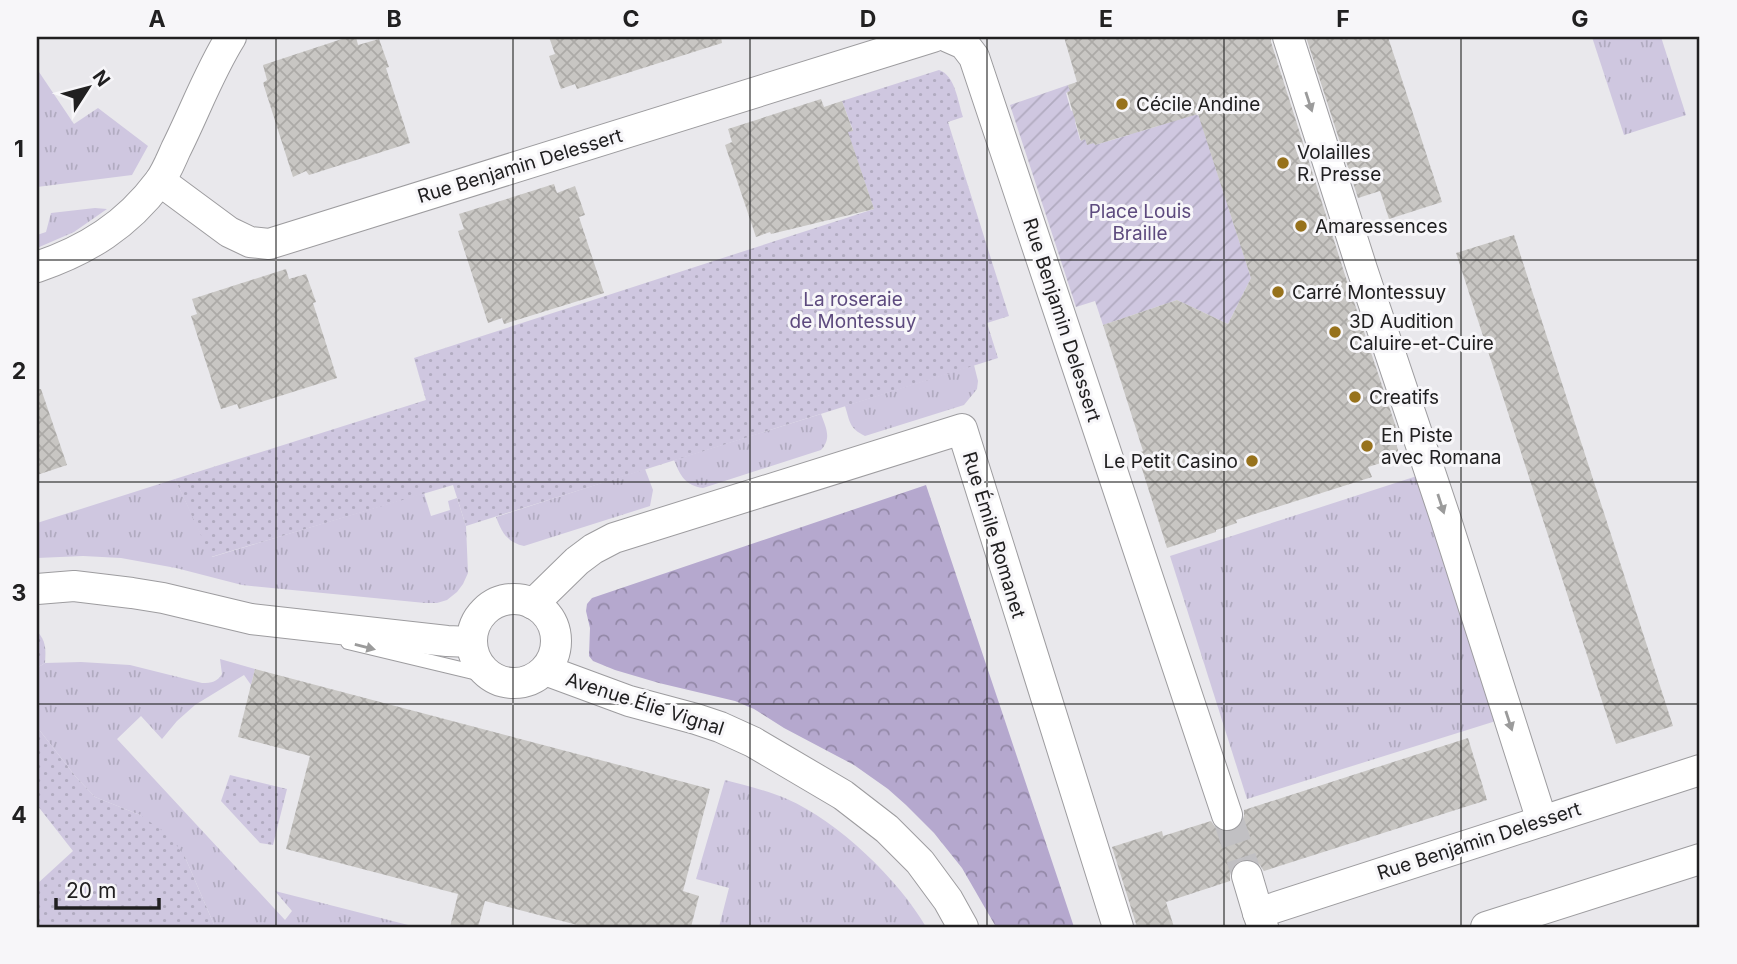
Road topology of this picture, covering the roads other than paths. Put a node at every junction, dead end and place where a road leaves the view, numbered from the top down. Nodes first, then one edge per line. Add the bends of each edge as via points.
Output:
1 (231, 37) edge
2 (933, 37) edge
3 (948, 37) edge
4 (1288, 37) edge
5 (160, 181) junction
6 (37, 267) edge
7 (37, 589) edge
8 (533, 604) junction
9 (251, 619) junction
10 (471, 642) junction
11 (545, 670) junction
12 (490, 676) junction
13 (1700, 770) edge
14 (1227, 816) tunnel mouth
15 (1542, 821) junction
16 (1700, 859) edge
17 (1247, 876) tunnel mouth
18 (1261, 920) edge
19 (963, 927) edge
20 (1118, 927) edge
21 (1486, 927) edge

1 - 5 street
2 - 5 street, Rue Benjamin Delessert via 269,244 250,242 229,232
3 - 14 street, Rue Benjamin Delessert via 964,44 974,57
4 -> 15 street
5 - 6 street via 117,227 88,246
7 - 9 street via 74,586 132,593
8 - 10 street via 512,599 489,607 480,616
8 - 11 street via 544,611 555,634 552,660
8 - 20 street, Rue Émile Romanet via 578,561 614,538 962,429
9 - 10 street
9 -> 12 lane
10 - 12 street via 480,667
11 - 12 street via 512,684
11 - 19 street, Avenue Élie Vignal via 720,727 843,795 920,862
13 - 15 street, Rue Benjamin Delessert
15 - 18 street, Rue Benjamin Delessert
16 - 21 street
17 - 18 street, Rue Benjamin Delessert

